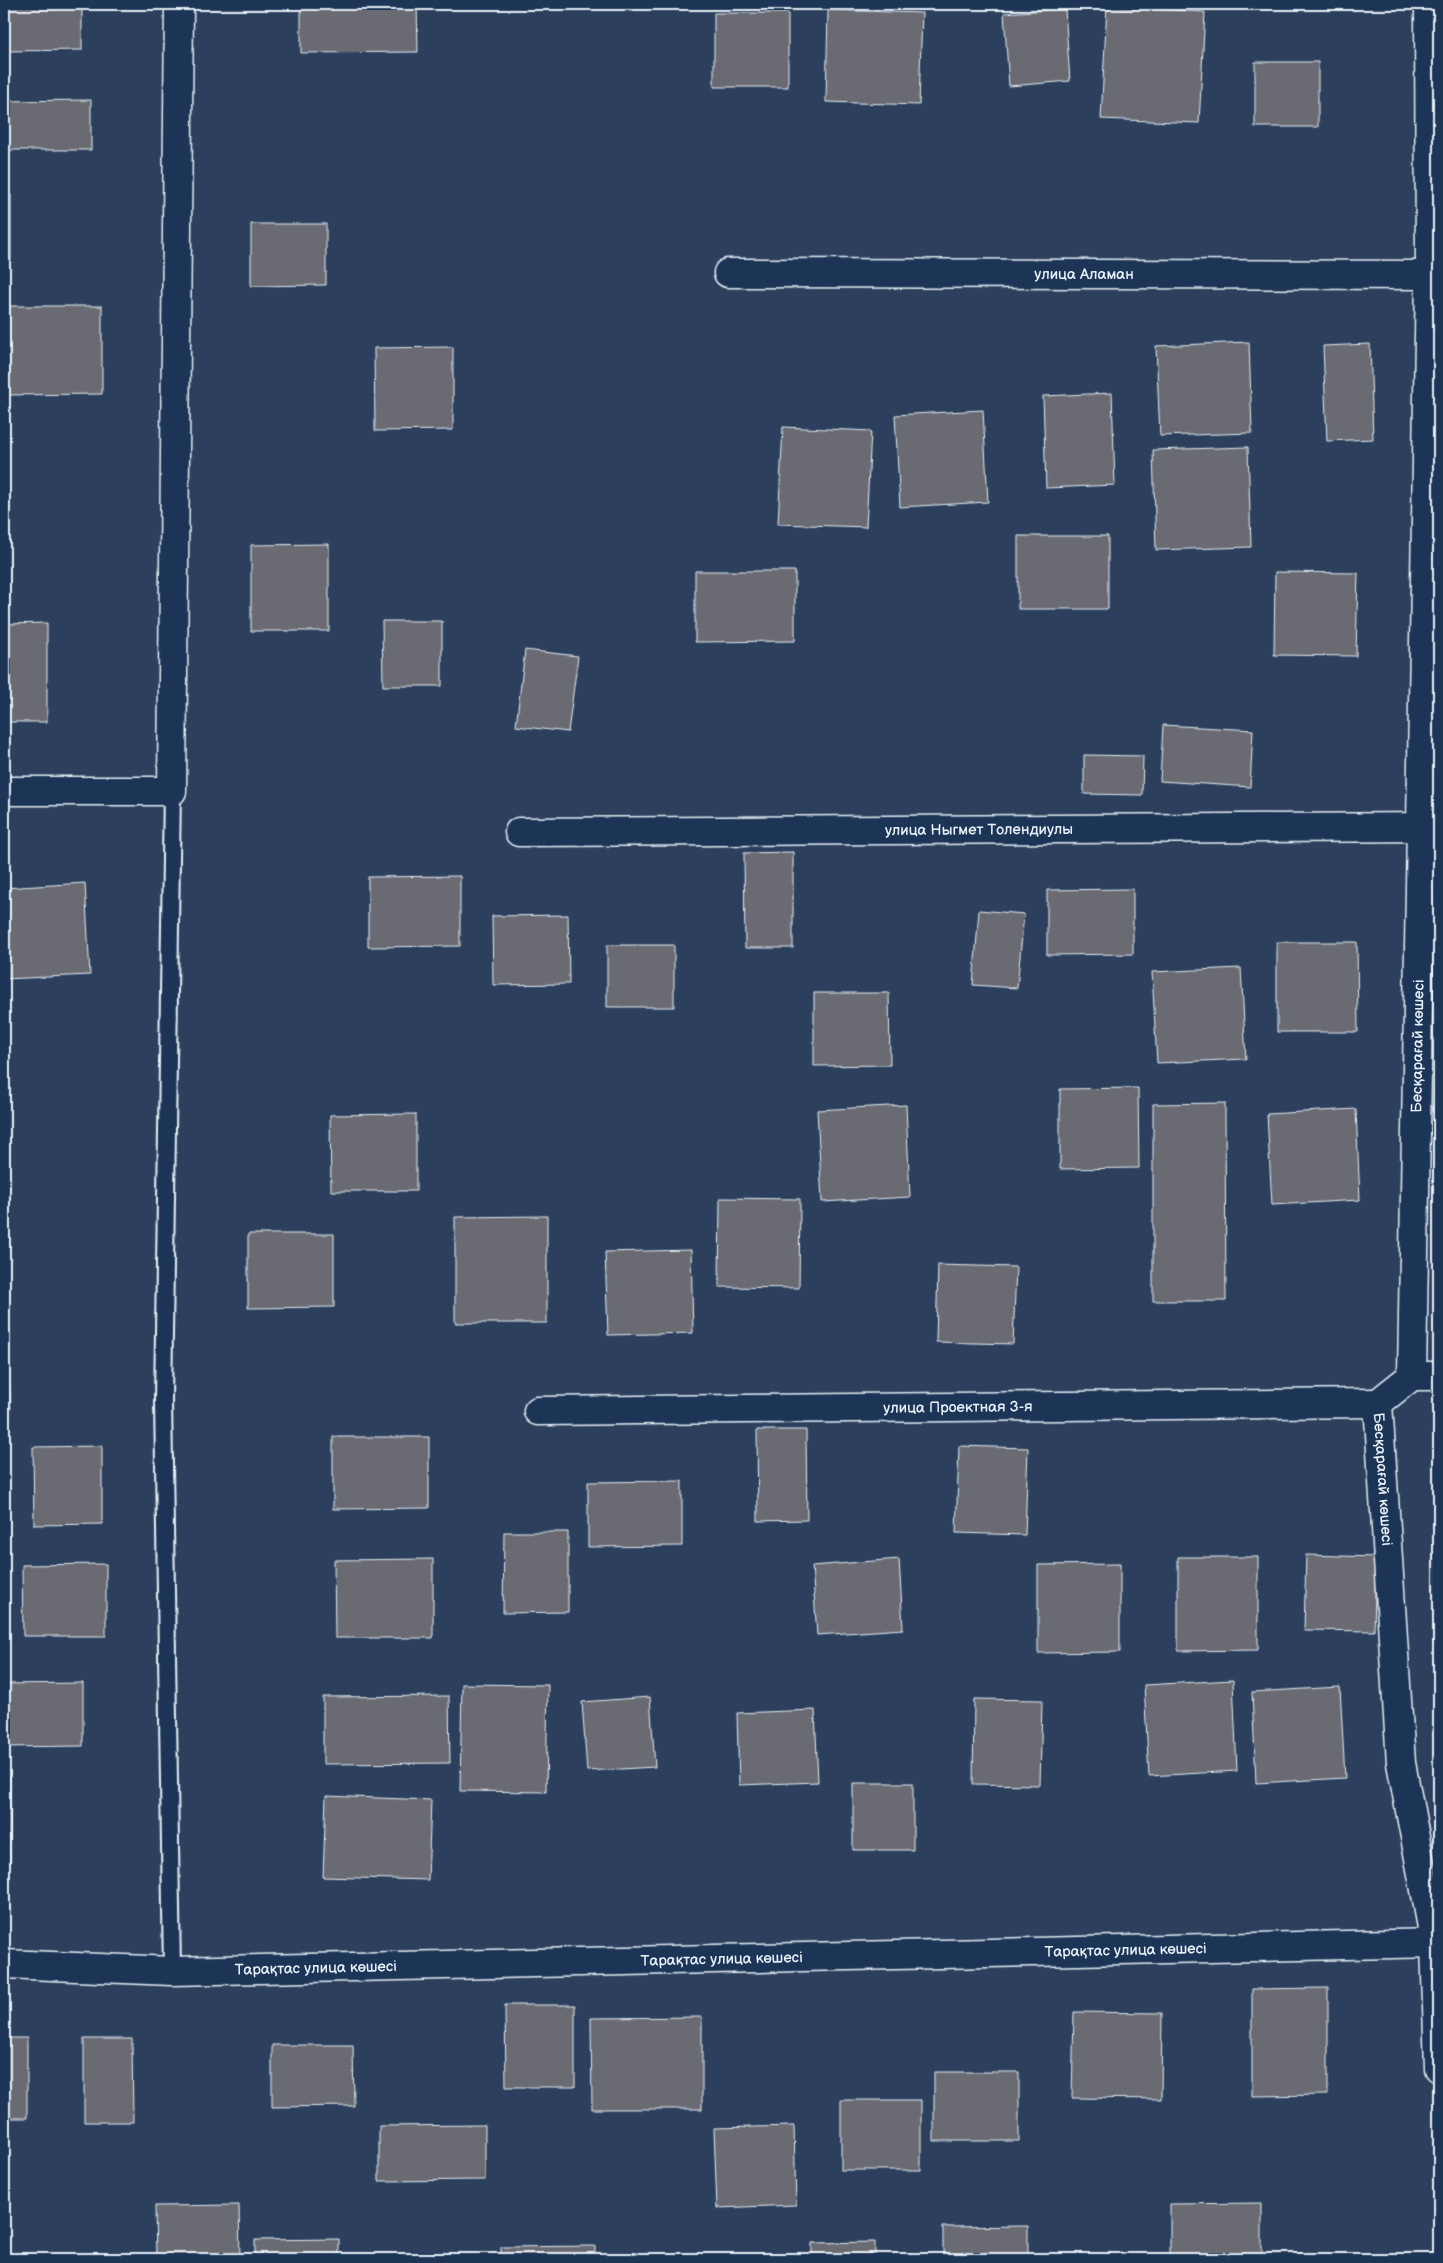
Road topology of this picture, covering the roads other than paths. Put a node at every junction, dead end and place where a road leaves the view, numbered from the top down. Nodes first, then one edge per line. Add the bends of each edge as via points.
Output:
1 (179, 4) edge
2 (1429, 4) edge
3 (728, 273) dead end
4 (1435, 275) edge
5 (4, 791) edge
6 (172, 792) junction
7 (1431, 827) edge
8 (519, 832) dead end
9 (1412, 1376) junction
10 (1439, 1376) edge
11 (1378, 1403) junction
12 (538, 1411) dead end
13 (1437, 1943) edge
14 (4, 1964) edge
15 (172, 1971) junction
16 (1439, 2068) edge

1 - 6 street
2 - 4 street, Бесқарағай көшесі
3 - 4 street, улица Аламан
4 - 7 street, Бесқарағай көшесі
5 - 6 street
6 - 15 lane via 162,1401
7 - 8 street, улица Ныгмет Толендиулы
7 - 9 street, Бесқарағай көшесі
9 - 10 street
9 - 11 street, Бесқарағай көшесі
11 - 12 street, улица Проектная 3-я
11 - 13 street, Бесқарағай көшесі via 1401,1763
13 - 15 street, Тарақтас улица көшесі
13 - 16 street, Бесқарағай көшесі
14 - 15 street, Тарақтас улица көшесі

